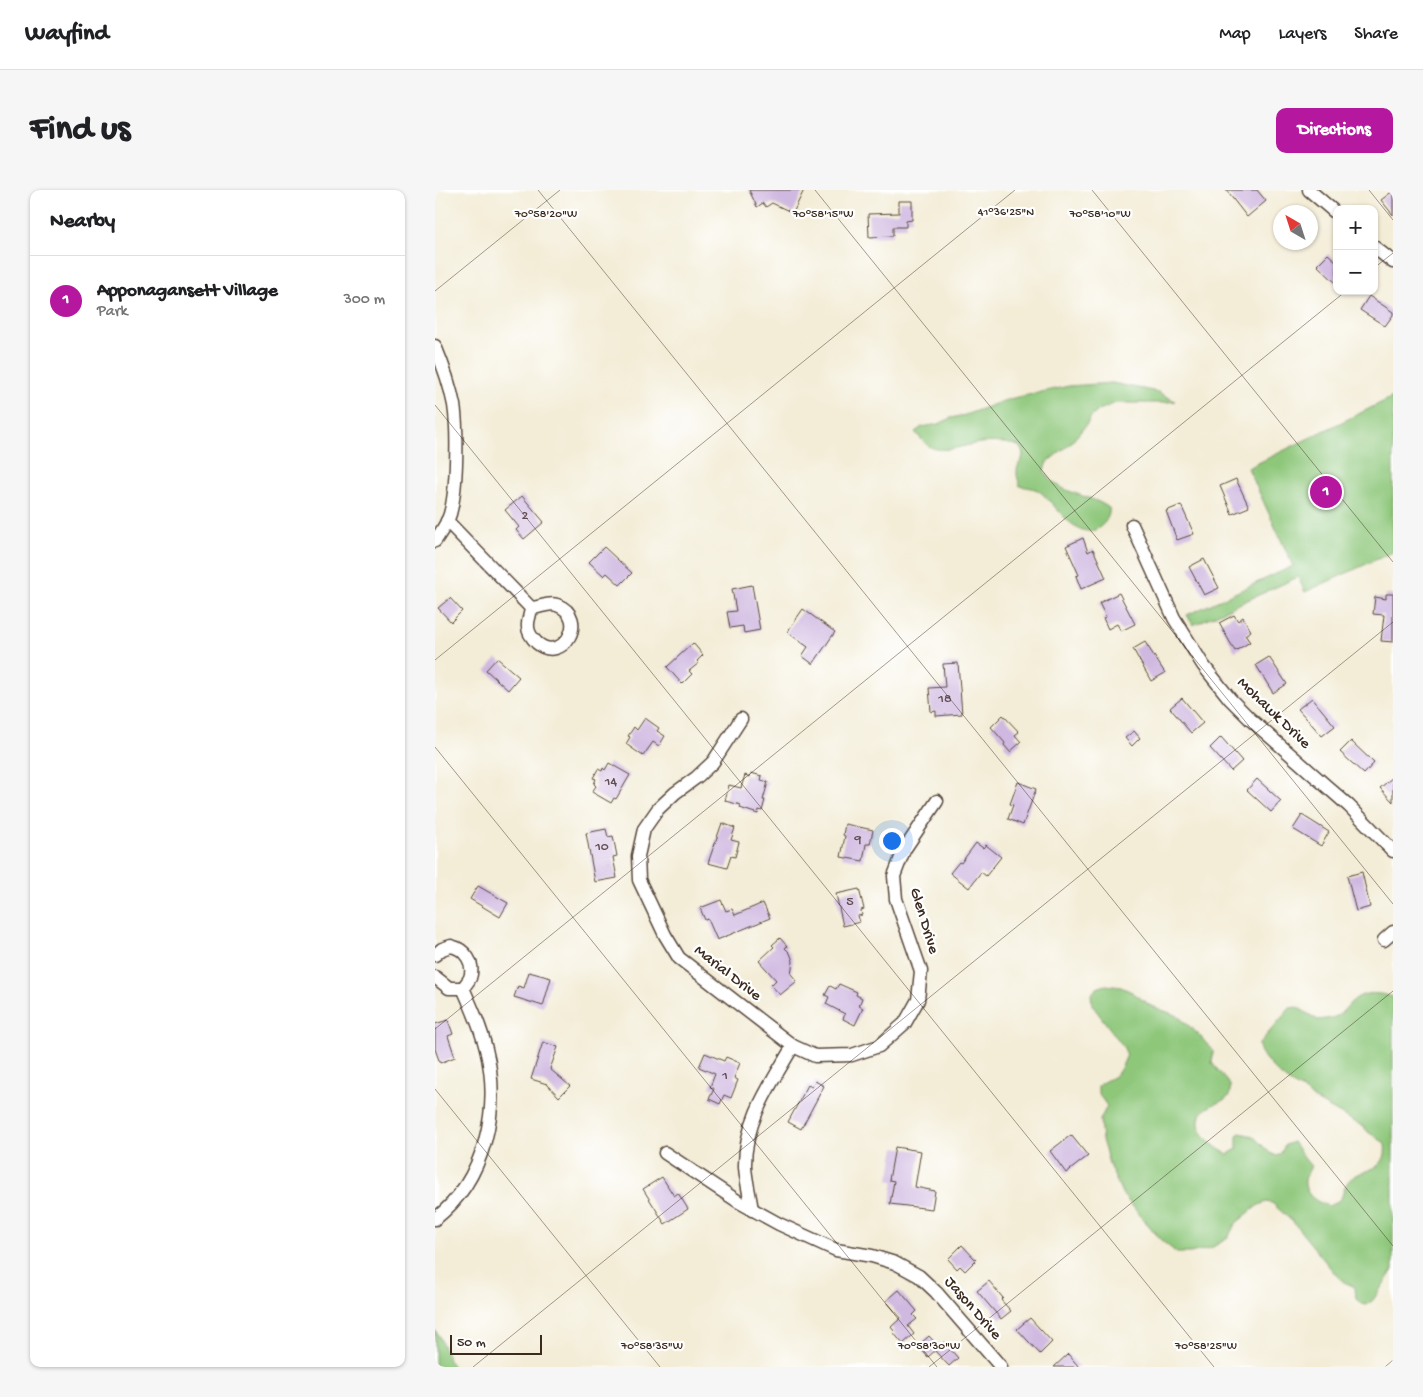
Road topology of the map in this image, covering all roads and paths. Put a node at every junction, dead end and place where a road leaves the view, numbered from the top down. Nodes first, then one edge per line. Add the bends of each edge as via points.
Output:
1 (1309, 190) edge
2 (1333, 211) edge
3 (1378, 250) edge
4 (1393, 262) edge
5 (435, 346) edge
6 (447, 521) junction
7 (1132, 525) dead end
8 (435, 541) edge
9 (531, 608) dead end
10 (741, 719) dead end
11 (937, 801) dead end
12 (1393, 851) edge
13 (435, 955) edge
14 (435, 977) edge
15 (463, 988) junction
16 (793, 1046) junction
17 (665, 1152) dead end
18 (752, 1210) junction
19 (435, 1219) edge
20 (1001, 1367) edge

1 - 2 street
3 - 4 street
5 - 6 street via 451,392 456,423 453,491
6 - 8 street
6 - 9 street
7 - 12 street, Mohawk Drive via 1174,618 1203,665 1230,699 1349,806
10 - 16 street, Marial Drive via 713,762 658,809 644,830 638,856 639,880 679,958
11 - 16 street, Glen Drive via 904,850 894,876 896,899 921,970 918,1000 905,1023 879,1046 852,1055 815,1056
13 - 15 street via 451,946 464,952 471,971
14 - 15 street via 449,988
15 - 19 street via 487,1050 490,1118 485,1142 472,1171 457,1197
16 - 18 street via 758,1106 747,1143 745,1169
17 - 18 street, Jason Drive
18 - 20 street, Jason Drive via 826,1246 887,1260 916,1274

